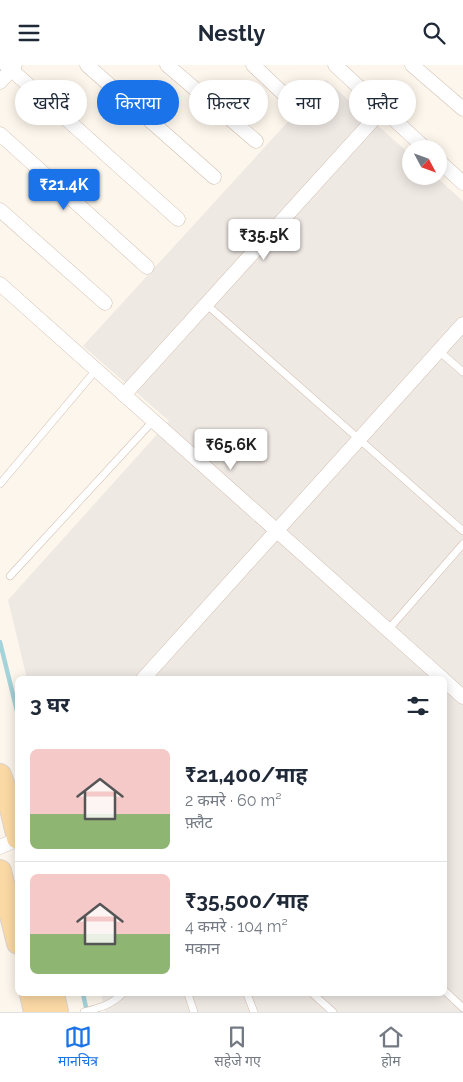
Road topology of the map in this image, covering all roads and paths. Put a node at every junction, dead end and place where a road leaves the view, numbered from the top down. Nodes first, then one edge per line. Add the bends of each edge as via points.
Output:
1 (87, 65) edge
2 (167, 65) edge
3 (253, 65) edge
4 (335, 65) edge
5 (412, 65) edge
6 (11, 66) edge
7 (351, 80) edge
8 (0, 82) edge
9 (278, 89) edge
10 (463, 109) edge
11 (368, 125) edge
12 (400, 125) edge
13 (0, 134) edge
14 (416, 140) edge
15 (256, 141) dead end
16 (448, 169) edge
17 (214, 177) dead end
18 (463, 183) edge
19 (0, 209) edge
20 (178, 219) dead end
21 (147, 267) dead end
22 (0, 284) edge
23 (106, 303) dead end
24 (206, 304) junction
25 (463, 324) edge
26 (439, 351) junction
27 (96, 370) junction
28 (463, 372) edge
29 (124, 395) junction
30 (153, 421) junction
31 (359, 439) junction
32 (0, 484) edge
33 (277, 531) junction
34 (463, 531) edge
35 (463, 544) edge
36 (10, 576) dead end
37 (388, 630) junction
38 (146, 676) edge
39 (440, 676) edge
40 (447, 683) edge
41 (463, 697) edge
42 (0, 775) edge
43 (13, 798) edge
44 (15, 814) edge
45 (15, 840) edge
46 (0, 847) edge
47 (0, 871) edge
48 (15, 931) edge
49 (447, 993) edge
50 (31, 996) edge
51 (53, 996) edge
52 (120, 996) edge
53 (189, 996) edge
54 (248, 996) edge
55 (315, 996) edge
56 (463, 1008) edge
57 (35, 1012) edge
58 (57, 1012) edge
59 (84, 1012) edge
60 (194, 1012) edge
61 (254, 1012) edge
62 (332, 1012) edge

1 - 17 street
2 - 15 street
3 - 9 street
4 - 7 street
5 - 10 street
6 - 8 street
6 - 20 street
11 - 24 street
12 - 14 street
13 - 21 street
16 - 18 street
19 - 23 street
22 - 27 street
24 - 29 street
24 - 31 lane
25 - 26 street
26 - 28 lane
26 - 31 street
27 - 29 street
27 - 32 lane
29 - 30 street
30 - 33 street
30 - 36 lane
31 - 33 street
31 - 34 lane
33 - 37 street
33 - 38 street
35 - 37 lane
37 - 39 street
40 - 41 street
42 - 43 main road
43 - 44 main road
45 - 46 street
47 - 48 main road
49 - 56 lane
50 - 57 main road
51 - 58 main road
52 - 59 lane via 105,1006
53 - 60 lane
54 - 61 lane
55 - 62 lane

